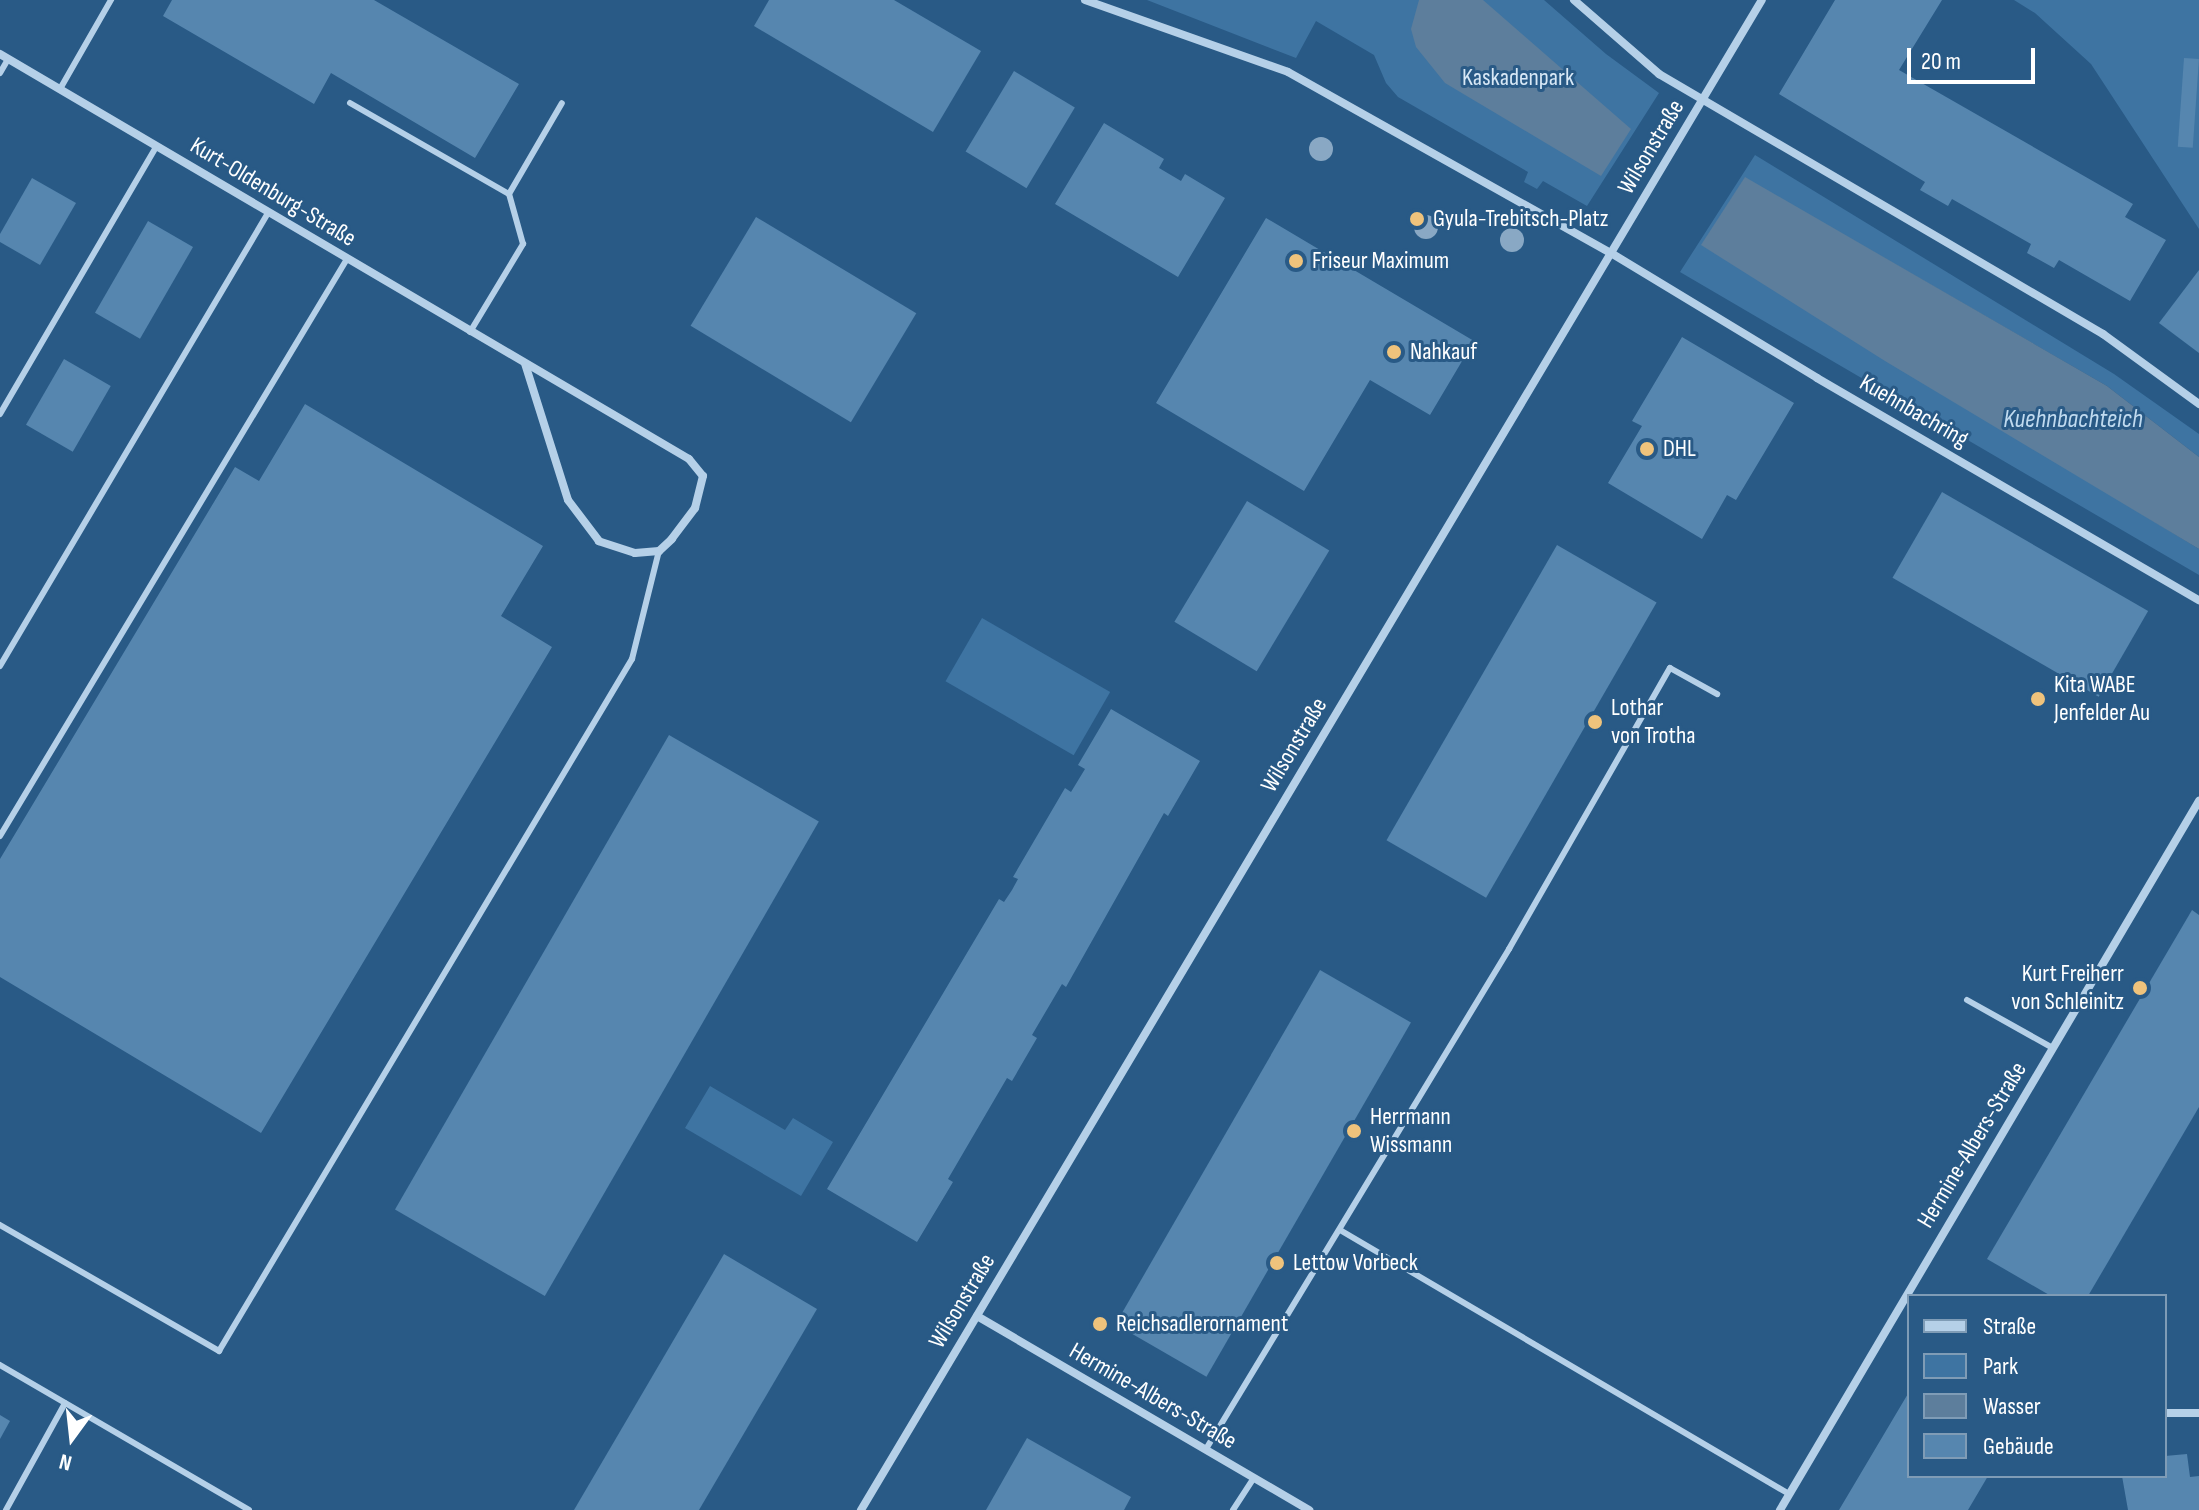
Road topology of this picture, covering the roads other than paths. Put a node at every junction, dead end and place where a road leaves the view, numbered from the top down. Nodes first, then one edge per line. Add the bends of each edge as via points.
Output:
1 (111, 0) edge
2 (1085, 0) edge
3 (1574, 0) edge
4 (1762, 0) edge
5 (4, 57) edge
6 (0, 73) edge
7 (60, 89) junction
8 (1703, 98) junction
9 (350, 103) dead end
10 (562, 103) dead end
11 (156, 147) junction
12 (509, 194) junction
13 (268, 213) junction
14 (1611, 253) junction
15 (347, 259) junction
16 (470, 332) junction
17 (525, 364) junction
18 (2199, 404) edge
19 (0, 414) edge
20 (659, 551) junction
21 (2199, 600) edge
22 (0, 666) edge
23 (1717, 694) dead end
24 (2199, 801) edge
25 (0, 836) edge
26 (1967, 1000) dead end
27 (2053, 1048) junction
28 (0, 1225) edge
29 (1340, 1230) junction
30 (1912, 1294) edge
31 (1905, 1306) edge
32 (977, 1316) junction
33 (0, 1365) edge
34 (65, 1403) junction
35 (2167, 1413) edge
36 (2199, 1413) edge
37 (1206, 1449) junction
38 (1254, 1478) junction
39 (1789, 1494) junction
40 (6, 1510) edge
41 (249, 1510) edge
42 (861, 1510) edge
43 (1233, 1510) edge
44 (1309, 1510) edge
45 (1780, 1510) edge

1 - 7 lane
2 - 14 street via 1288,72
3 - 8 street via 1659,74
4 - 8 street, Wilsonstraße
5 - 6 lane
5 - 7 street, Kurt-Oldenburg-Straße
7 - 11 street, Kurt-Oldenburg-Straße
8 - 14 street, Wilsonstraße
8 - 18 street via 2103,334
9 - 12 lane
10 - 12 lane
11 - 13 street, Kurt-Oldenburg-Straße
11 - 19 lane
12 - 16 lane via 523,244
13 - 15 street, Kurt-Oldenburg-Straße
13 - 22 lane
14 - 21 street, Kuehnbachring
14 - 32 street, Wilsonstraße
15 - 16 street, Kurt-Oldenburg-Straße
15 - 25 lane
16 - 17 street, Kurt-Oldenburg-Straße
17 - 20 street via 568,500 599,541 635,553
17 - 20 street, Kurt-Oldenburg-Straße via 689,459 703,476 695,508
20 - 28 lane via 632,659 219,1351
23 - 29 lane via 1670,668
24 - 27 street, Hermine-Albers-Straße
26 - 27 lane
27 - 30 street, Hermine-Albers-Straße
29 - 37 lane
29 - 39 lane
31 - 39 street, Hermine-Albers-Straße
32 - 37 street, Hermine-Albers-Straße
32 - 42 street, Wilsonstraße
33 - 34 lane
34 - 40 lane
34 - 41 lane
35 - 36 street
37 - 38 street, Hermine-Albers-Straße
38 - 43 lane
38 - 44 street, Hermine-Albers-Straße
39 - 45 street, Hermine-Albers-Straße

